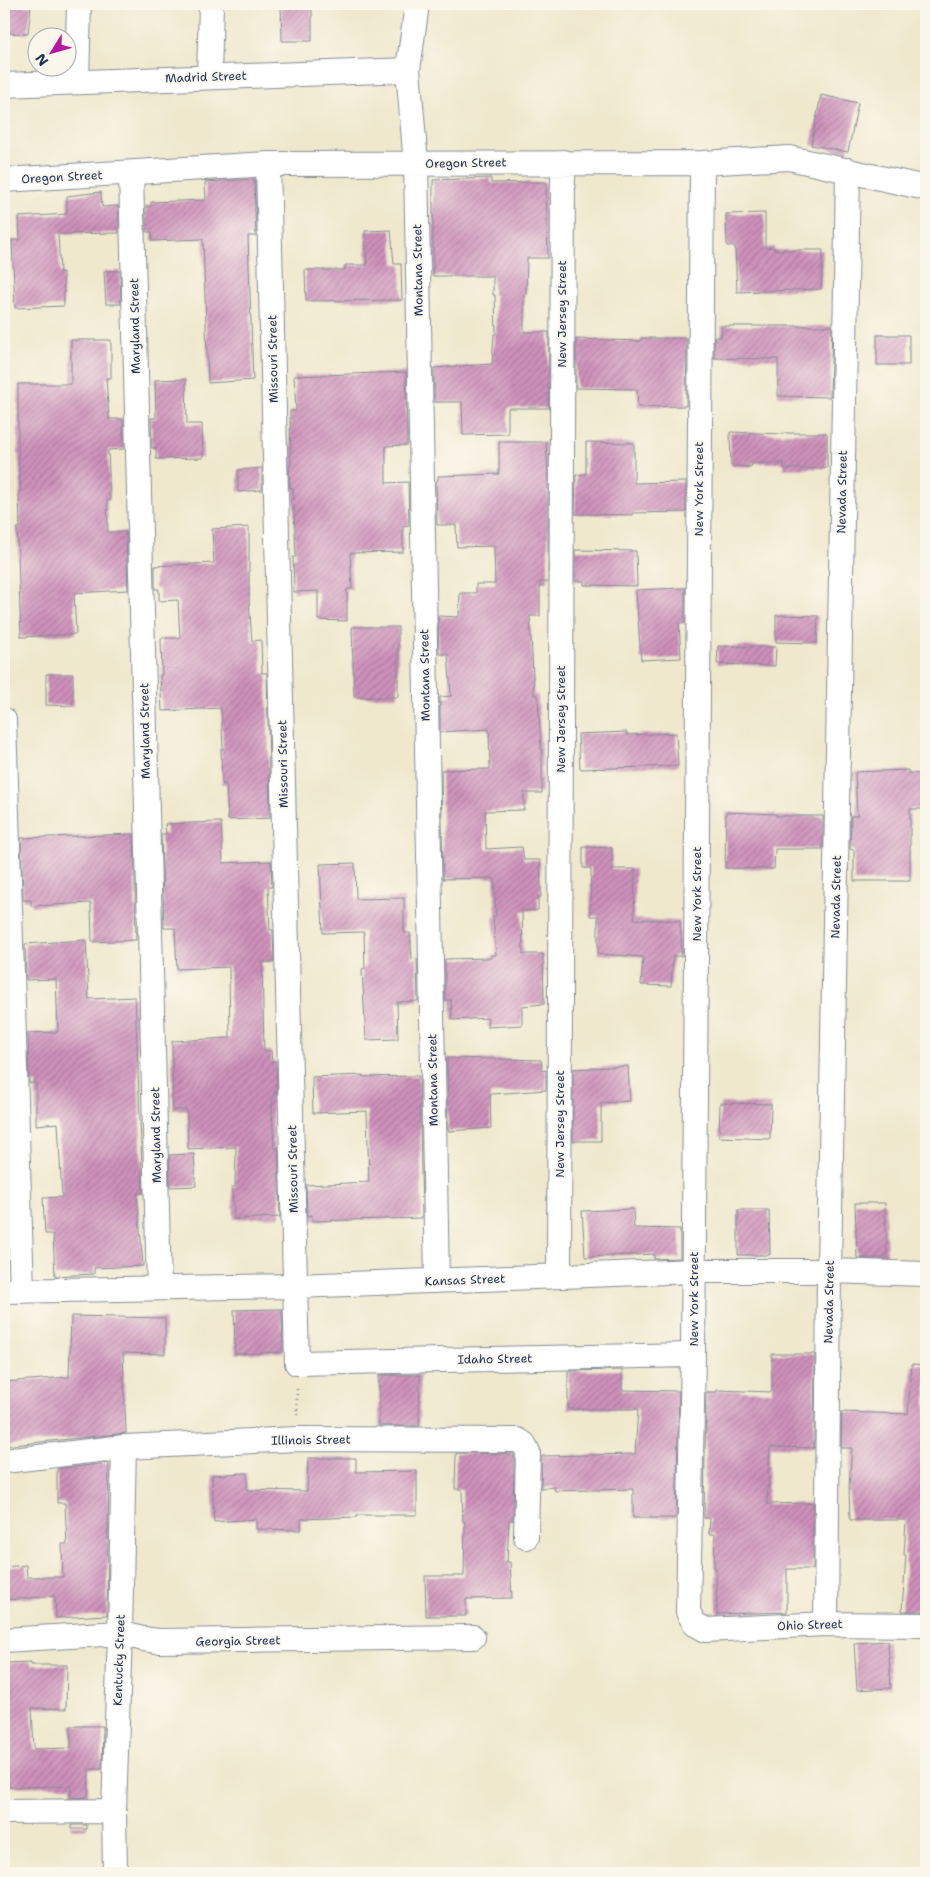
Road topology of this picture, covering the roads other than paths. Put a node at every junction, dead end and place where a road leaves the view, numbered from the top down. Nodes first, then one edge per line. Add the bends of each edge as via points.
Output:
1 (79, 4) edge
2 (210, 4) edge
3 (417, 4) edge
4 (408, 70) junction
5 (209, 77) junction
6 (77, 82) junction
7 (4, 85) edge
8 (563, 162) junction
9 (702, 163) junction
10 (268, 164) junction
11 (416, 164) junction
12 (848, 170) junction
13 (131, 173) junction
14 (4, 180) edge
15 (926, 188) edge
16 (4, 720) edge
17 (694, 1271) junction
18 (829, 1271) junction
19 (926, 1274) edge
20 (559, 1276) junction
21 (437, 1281) junction
22 (296, 1286) junction
23 (159, 1288) junction
24 (13, 1291) edge
25 (693, 1355) junction
26 (297, 1364) joint
27 (124, 1447) junction
28 (4, 1461) edge
29 (526, 1537) dead end
30 (695, 1624) joint
31 (826, 1624) junction
32 (926, 1625) edge
33 (120, 1633) junction
34 (473, 1637) dead end
35 (4, 1640) edge
36 (114, 1811) junction
37 (4, 1812) edge
38 (115, 1873) edge

1 - 6 street
2 - 5 street
3 - 4 street, Montana Street
4 - 5 street, Madrid Street
4 - 11 street, Montana Street
5 - 6 street, Madrid Street
6 - 7 street, Madrid Street
8 - 9 street, Oregon Street
8 - 11 street, Oregon Street
8 - 20 street, New Jersey Street
9 - 12 street, Oregon Street via 789,158
9 - 17 street, New York Street
10 - 11 street, Oregon Street
10 - 13 street, Oregon Street
10 - 22 street, Missouri Street
11 - 21 street, Montana Street
12 - 15 street, Oregon Street
12 - 18 street, Nevada Street
13 - 14 street, Oregon Street
13 - 23 street, Maryland Street
16 - 24 street
17 - 18 street, Kansas Street
17 - 20 street, Kansas Street
17 - 25 street, New York Street
18 - 19 street, Kansas Street
18 - 31 street, Nevada Street
20 - 21 street, Kansas Street
21 - 22 street, Kansas Street
22 - 23 street, Kansas Street
22 - 26 street, Missouri Street
23 - 24 street, Kansas Street
25 - 26 street, Idaho Street
25 - 30 street, New York Street via 688,1612
27 - 28 street, Illinois Street
27 - 29 street, Illinois Street via 297,1439 518,1440 528,1452
27 - 33 street, Kentucky Street
30 - 31 street, Ohio Street via 706,1630
31 - 32 street, Ohio Street
33 - 34 street, Georgia Street via 158,1641
33 - 35 street, Georgia Street
33 - 36 street, Kentucky Street
36 - 37 street
36 - 38 street, Kentucky Street

